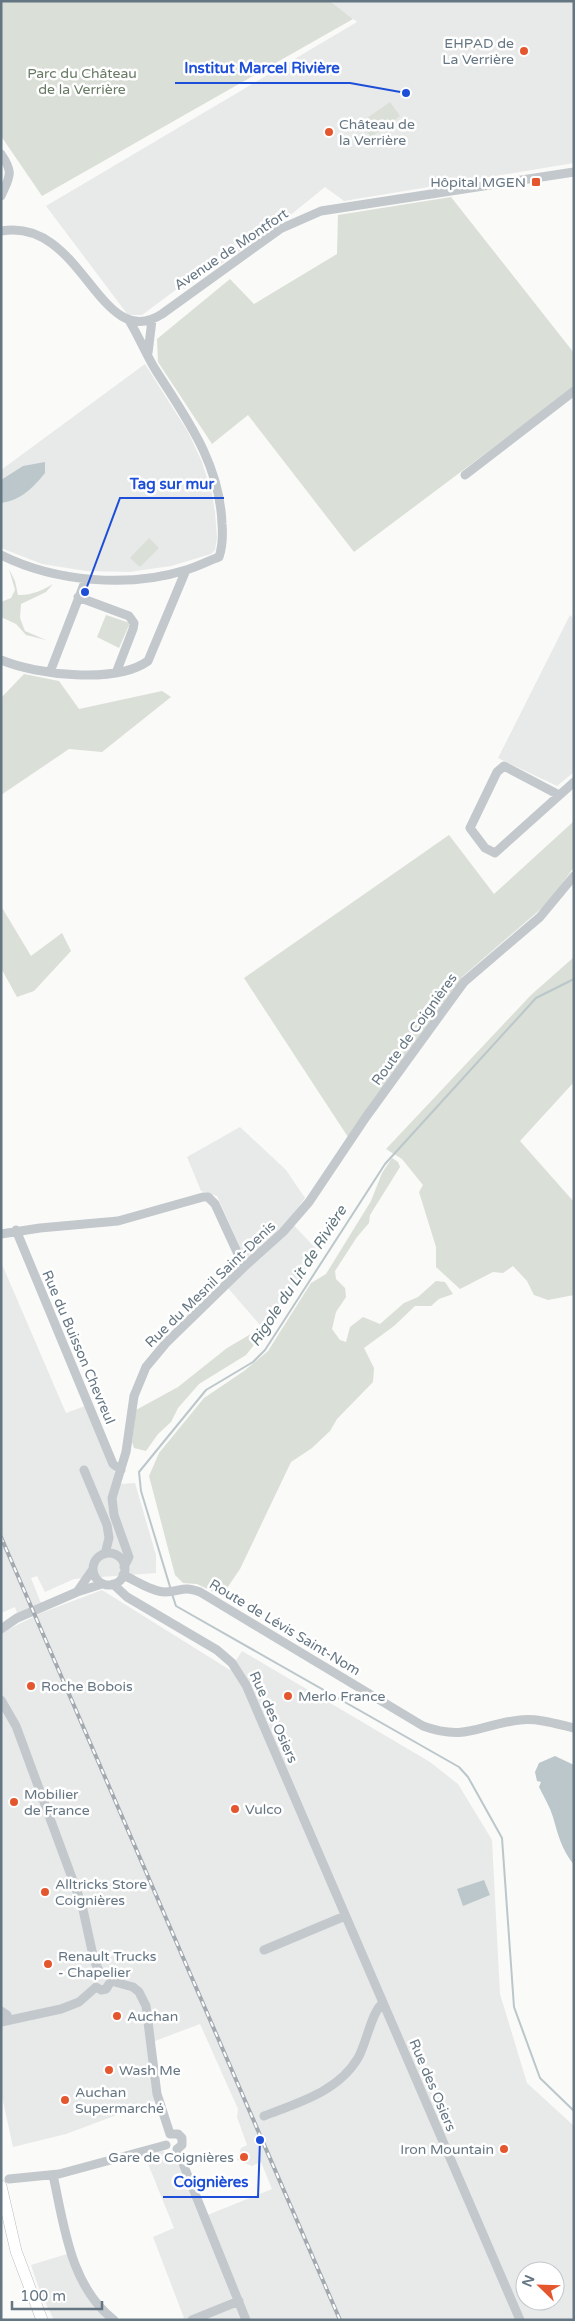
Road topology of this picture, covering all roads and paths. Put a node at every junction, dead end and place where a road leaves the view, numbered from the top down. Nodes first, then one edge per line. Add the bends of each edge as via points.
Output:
1 (1, 154) edge
2 (574, 172) edge
3 (1, 196) edge
4 (1, 231) edge
5 (152, 320) junction
6 (130, 322) junction
7 (148, 353) junction
8 (574, 391) edge
9 (465, 475) dead end
10 (1, 556) edge
11 (186, 570) junction
12 (86, 579) junction
13 (78, 597) junction
14 (1, 660) edge
15 (50, 672) junction
16 (116, 673) junction
17 (574, 782) edge
18 (559, 795) junction
19 (574, 876) edge
20 (366, 1117) joint
21 (16, 1230) junction
22 (1, 1234) edge
23 (244, 1267) junction
24 (84, 1470) dead end
25 (121, 1470) junction
26 (126, 1546) junction
27 (105, 1554) junction
28 (118, 1557) junction
29 (93, 1569) junction
30 (124, 1571) junction
31 (102, 1584) junction
32 (113, 1584) junction
33 (77, 1592) junction
34 (17, 1618) junction
35 (1, 1624) edge
36 (1, 1629) edge
37 (1, 1700) edge
38 (574, 1728) edge
39 (345, 1916) junction
40 (264, 1950) dead end
41 (100, 1973) junction
42 (112, 1981) junction
43 (96, 1987) junction
44 (383, 2003) junction
45 (3, 2016) edge
46 (264, 2116) dead end
47 (170, 2134) junction
48 (166, 2145) junction
49 (177, 2150) junction
50 (53, 2175) junction
51 (5, 2182) edge
52 (1, 2222) edge
53 (238, 2301) junction
54 (32, 2316) edge
55 (42, 2320) edge
56 (114, 2320) edge
57 (192, 2320) edge
58 (246, 2320) edge
59 (520, 2320) edge

1 - 3 street via 10,167 10,173
2 - 5 street, Avenue de Montfort via 321,211 280,229
4 - 6 street via 24,230 51,242 69,258 112,309
5 - 6 street
5 - 7 street
6 - 7 street
7 - 11 street via 199,438 212,469 222,508 223,547 218,557
8 - 9 street
10 - 12 street via 28,567
11 - 12 street via 124,580
11 - 16 street via 148,661
12 - 13 street
13 - 15 street
13 - 16 street via 129,616 134,622
14 - 15 street
15 - 16 street
17 - 18 street
18 - 18 street via 504,766 496,772 470,828 485,848 495,852
19 - 20 street, Route de Coignières via 540,917 464,982
20 - 23 street, Rue du Mesnil Saint-Denis via 309,1202 283,1232
21 - 22 street
21 - 23 street via 118,1220 208,1197 215,1204
21 - 25 street, Rue du Buisson Chevreul via 113,1464
23 - 25 street, Rue du Mesnil Saint-Denis via 166,1342 146,1367 134,1396
24 - 27 street via 107,1525 109,1538
25 - 26 street, Rue du Mesnil Saint-Denis via 112,1498 113,1511
26 - 28 street
26 - 30 street via 129,1557
27 - 28 street
27 - 29 street via 95,1561
28 - 30 street
29 - 31 street via 95,1578
29 - 33 street
30 - 32 street
30 - 38 street, Route de Lévis Saint-Nom via 157,1591 188,1588 200,1592 436,1731 458,1734 522,1720
31 - 32 street
31 - 33 street
32 - 39 street, Rue des Osiers via 127,1597 217,1650 238,1671
33 - 34 street
34 - 35 street
34 - 36 street
37 - 41 street via 16,1726 82,1905
39 - 40 street
39 - 44 street, Rue des Osiers
41 - 42 street via 108,1974
41 - 43 street via 94,1979
42 - 43 street via 106,1989
42 - 47 street via 133,1987 146,2006 157,2094
43 - 45 street via 79,2002 61,2009
44 - 46 street via 377,2009 359,2056 340,2078 317,2094
44 - 59 street, Rue des Osiers
47 - 48 street
47 - 49 street via 178,2134 182,2138 182,2145
48 - 49 street
48 - 50 street
49 - 53 street
50 - 51 street
50 - 56 street via 75,2263 94,2298
51 - 55 main road via 16,2251
52 - 54 main road
53 - 57 street
53 - 58 street

